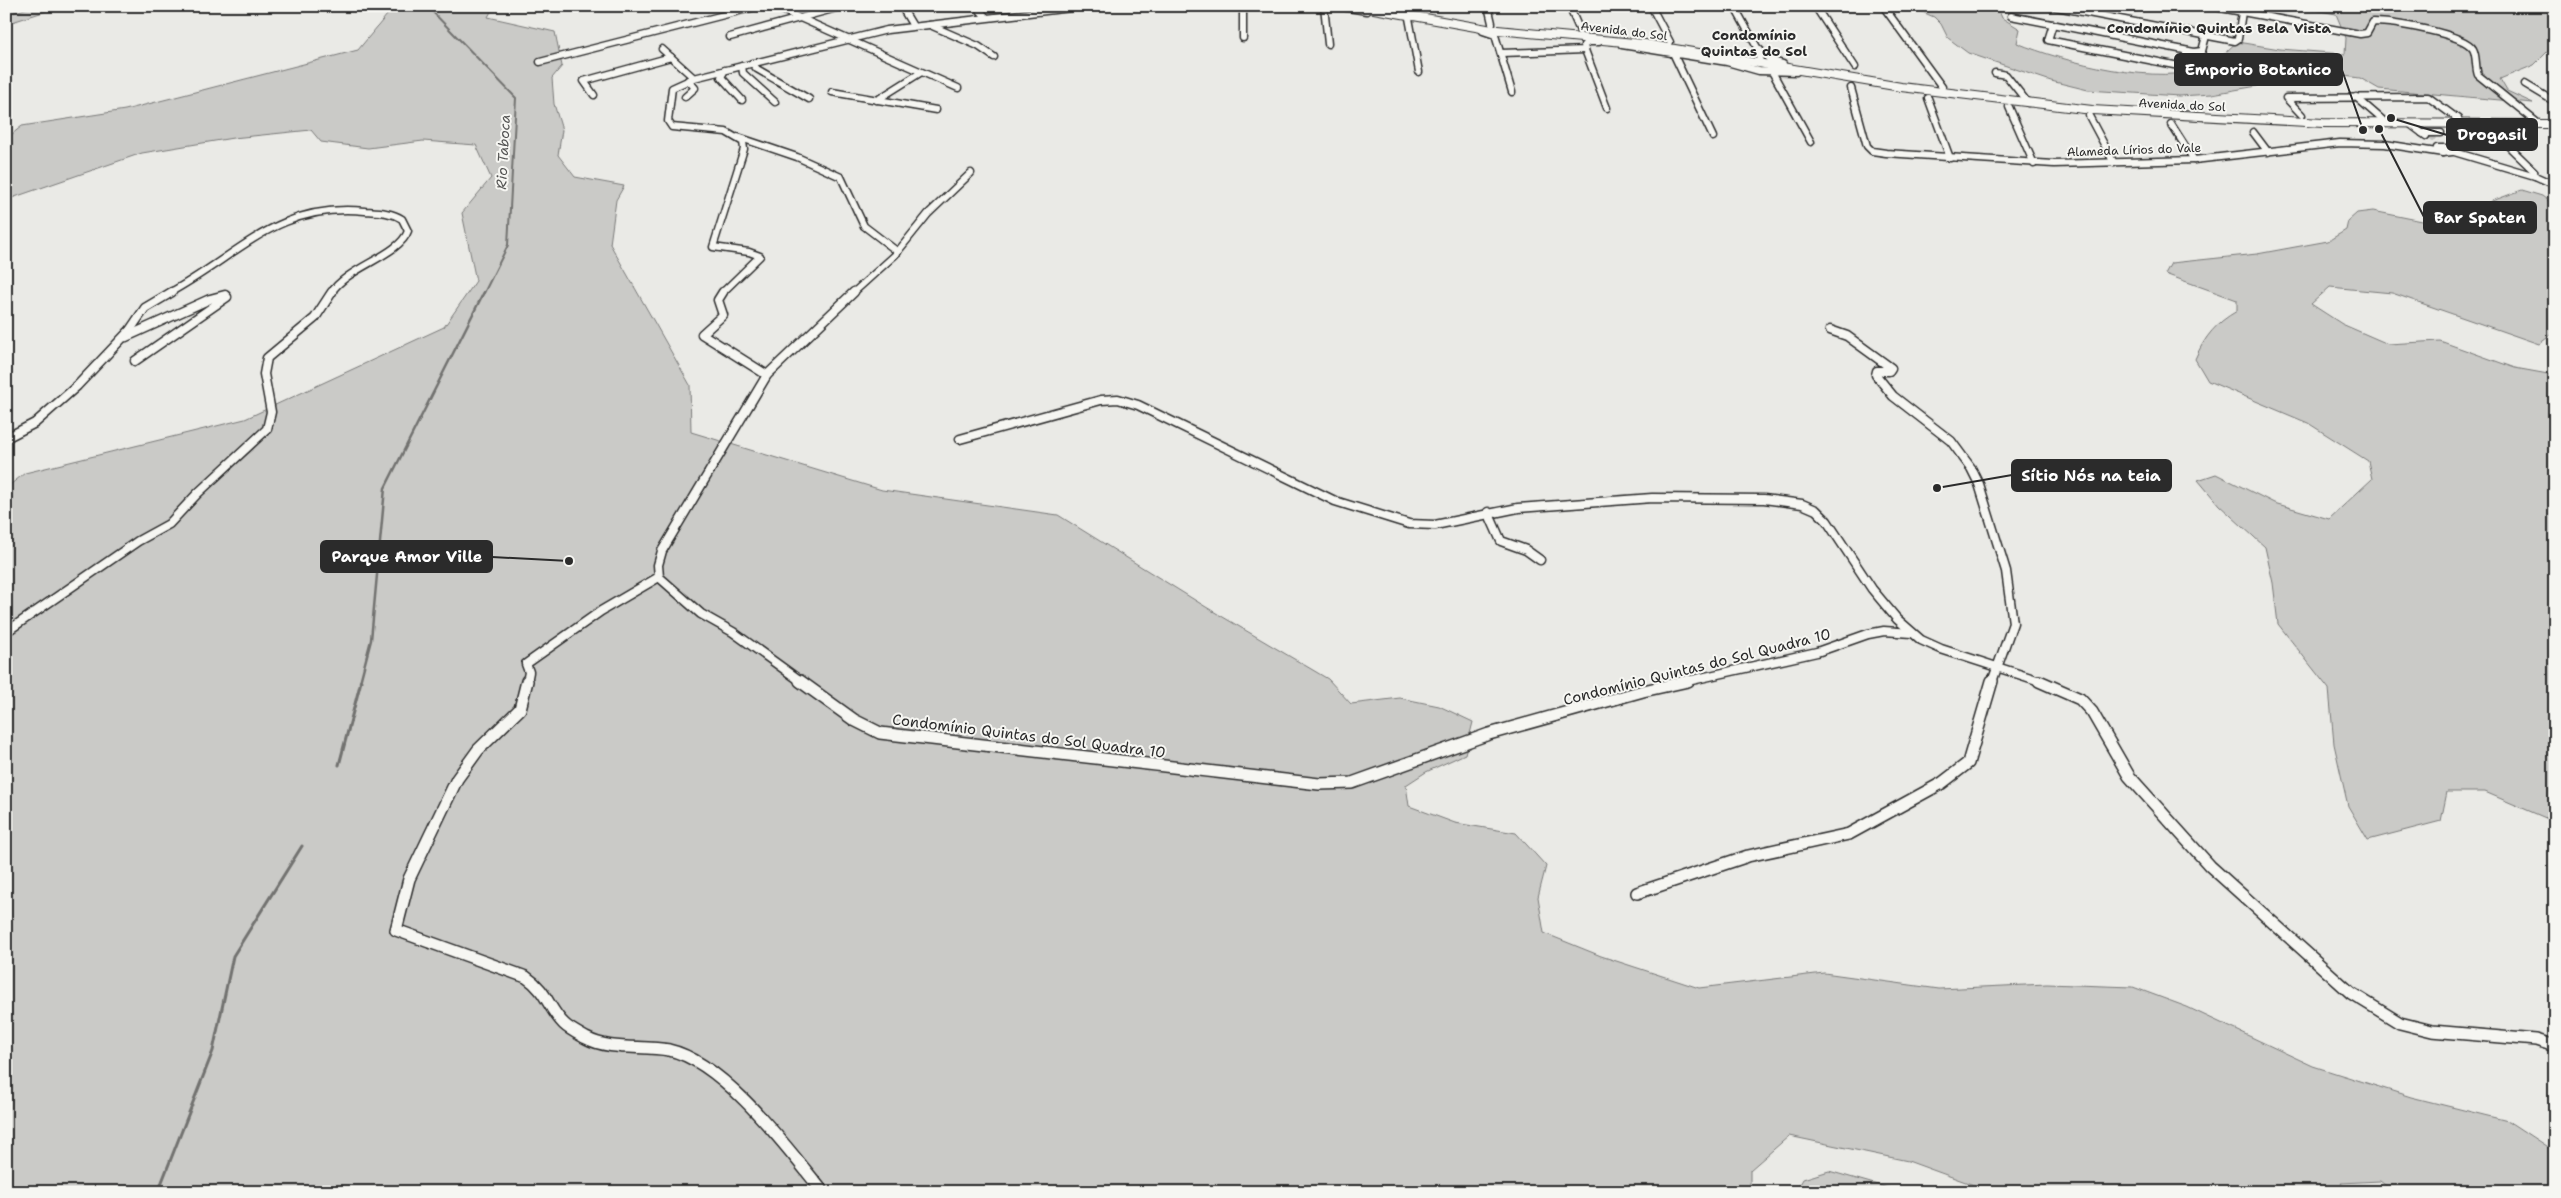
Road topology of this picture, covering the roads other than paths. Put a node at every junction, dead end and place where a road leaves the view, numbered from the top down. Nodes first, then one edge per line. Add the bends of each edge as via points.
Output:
1 (759, 6) edge
2 (773, 6) edge
3 (844, 6) edge
4 (902, 6) edge
5 (976, 6) edge
6 (1088, 6) edge
7 (1243, 6) edge
8 (1324, 6) edge
9 (1336, 6) edge
10 (1357, 6) edge
11 (1488, 6) edge
12 (1569, 6) edge
13 (1651, 6) edge
14 (1734, 6) edge
15 (1815, 6) edge
16 (1883, 6) edge
17 (2051, 6) edge
18 (2210, 6) edge
19 (2242, 12) junction
20 (2011, 16) dead end
21 (986, 17) junction
22 (800, 18) junction
23 (1408, 18) junction
24 (1492, 23) dead end
25 (929, 24) junction
26 (2053, 24) junction
27 (913, 26) junction
28 (1580, 31) dead end
29 (2206, 36) junction
30 (730, 37) dead end
31 (1243, 38) dead end
32 (847, 39) junction
33 (1670, 42) dead end
34 (1328, 44) dead end
35 (662, 49) dead end
36 (1758, 49) junction
37 (1585, 50) junction
38 (2187, 51) junction
39 (1501, 53) junction
40 (1673, 53) junction
41 (671, 57) junction
42 (994, 57) dead end
43 (540, 62) dead end
44 (1760, 62) junction
45 (752, 63) junction
46 (1773, 65) junction
47 (742, 66) junction
48 (1855, 67) dead end
49 (725, 70) junction
50 (1419, 72) dead end
51 (920, 73) junction
52 (1995, 73) dead end
53 (689, 80) junction
54 (2525, 84) dead end
55 (1942, 87) dead end
56 (958, 88) dead end
57 (1851, 88) dead end
58 (832, 92) dead end
59 (1512, 92) dead end
60 (594, 96) dead end
61 (685, 97) dead end
62 (2356, 97) junction
63 (1928, 98) dead end
64 (810, 99) dead end
65 (742, 100) dead end
66 (877, 100) junction
67 (775, 102) dead end
68 (2555, 102) edge
69 (2028, 103) junction
70 (2009, 107) dead end
71 (1607, 108) dead end
72 (936, 110) dead end
73 (2089, 116) dead end
74 (2302, 116) dead end
75 (2458, 119) dead end
76 (2386, 123) junction
77 (2171, 124) dead end
78 (2413, 124) junction
79 (2429, 124) junction
80 (2440, 124) junction
81 (2539, 124) junction
82 (2555, 124) edge
83 (677, 129) joint
84 (2253, 132) dead end
85 (2439, 133) junction
86 (2497, 135) dead end
87 (737, 137) junction
88 (1713, 137) dead end
89 (1811, 142) dead end
90 (2435, 143) junction
91 (2268, 152) junction
92 (1950, 158) junction
93 (2194, 160) junction
94 (2114, 163) junction
95 (2034, 164) junction
96 (971, 172) dead end
97 (2535, 176) junction
98 (2555, 184) edge
99 (898, 252) junction
100 (1830, 330) dead end
101 (119, 340) junction
102 (135, 361) dead end
103 (767, 376) junction
104 (6, 438) edge
105 (960, 439) dead end
106 (1488, 512) junction
107 (1540, 560) dead end
108 (659, 577) junction
109 (6, 632) edge
110 (1912, 633) junction
111 (1997, 666) junction
112 (1637, 893) dead end
113 (2555, 1046) edge
114 (823, 1192) edge

1 - 43 street
2 - 22 street
3 - 22 street
4 - 27 street
5 - 21 street
6 - 21 street
7 - 31 street
8 - 34 street
9 - 23 street
10 - 44 street, Avenida do Sol via 1493,29 1608,39
11 - 24 street
12 - 28 street
13 - 33 street
14 - 36 street
15 - 48 street
16 - 55 street
17 - 29 street
18 - 19 street
19 - 29 street via 2236,41
19 - 81 street via 2360,34 2367,33 2373,22 2386,22 2456,38 2474,51 2478,75
20 - 26 street
21 - 25 street
22 - 30 street
22 - 32 street
23 - 39 street via 1493,33
23 - 50 street
25 - 27 street
25 - 42 street via 978,46
26 - 38 street
26 - 38 street via 2049,40 2179,66 2183,64
27 - 32 street
29 - 38 street via 2202,51
32 - 45 street
32 - 51 street
35 - 41 street
36 - 44 street
36 - 46 street
37 - 39 street
37 - 40 street via 1584,45 1593,42
37 - 71 street
39 - 59 street
40 - 46 street
40 - 88 street
41 - 53 street
41 - 60 street via 584,81
44 - 46 street, Avenida do Sol
45 - 47 street
45 - 64 street
46 - 69 street, Avenida do Sol
46 - 89 street
47 - 49 street
47 - 67 street via 743,73
49 - 53 street
49 - 65 street via 721,77
51 - 56 street
51 - 66 street
52 - 69 street via 2006,75
53 - 61 street via 695,88
53 - 83 street via 674,86 670,92 668,121
54 - 68 street
57 - 92 street, Alameda Lírios do Vale via 1867,146 1872,151
58 - 66 street
62 - 74 street via 2286,98
62 - 75 street via 2430,97
62 - 76 street
63 - 92 street
66 - 72 street
69 - 76 street, Avenida do Sol via 2170,117
70 - 95 street
73 - 94 street
76 - 78 street, Avenida do Sol
77 - 93 street
78 - 79 street, Avenida do Sol
78 - 90 street
79 - 80 street, Avenida do Sol
79 - 85 street
80 - 81 street, Avenida do Sol
80 - 85 street
81 - 82 street, Avenida do Sol
83 - 87 street via 718,130
84 - 91 street
85 - 90 street
86 - 97 street via 2534,171
87 - 99 street via 797,157 841,177 864,226
87 - 103 street via 744,148 713,247 760,256 722,293 718,300 723,315 702,334
90 - 91 street, Alameda Lírios do Vale via 2340,144
90 - 97 street
91 - 93 street, Alameda Lírios do Vale
92 - 95 street, Alameda Lírios do Vale
93 - 94 street, Alameda Lírios do Vale
94 - 95 street, Alameda Lírios do Vale
96 - 99 street via 928,214
97 - 98 street
99 - 103 street
100 - 111 street via 1851,338 1889,366 1890,371 1876,372 1877,378 1893,396 1951,441 1979,484 2000,549 2013,612 2011,631
101 - 102 street via 210,299 226,296 214,308
101 - 104 street via 45,415
101 - 109 street via 145,308 190,282 272,226 306,213 342,208 395,215 407,225 406,237 399,244 338,282 315,318 266,358 264,367 271,416 267,429 196,494 169,524 138,541
103 - 108 street via 679,519 662,552
105 - 106 street via 1101,400 1118,399 1138,405 1335,501 1363,511 1424,525
106 - 107 street via 1501,541 1526,550
106 - 110 street via 1539,505 1652,498 1764,499 1802,504 1816,510 1827,521 1882,603
108 - 110 street, Condomínio Quintas do Sol Quadra 10 via 701,614 733,632 834,707 880,733 1330,785 1352,783 1489,734 1643,691 1822,651 1868,634 1884,631
108 - 114 street via 601,611 526,664 529,672 520,709 478,750 457,779 408,879 396,930 526,977 538,986 564,1024 588,1039 606,1044 669,1050 692,1058 757,1111
110 - 111 street via 1941,649
111 - 112 street via 1968,763 1942,783 1843,836 1748,856
111 - 113 street via 2066,691 2087,706 2129,776 2210,866 2351,993 2400,1023 2432,1032 2536,1040

